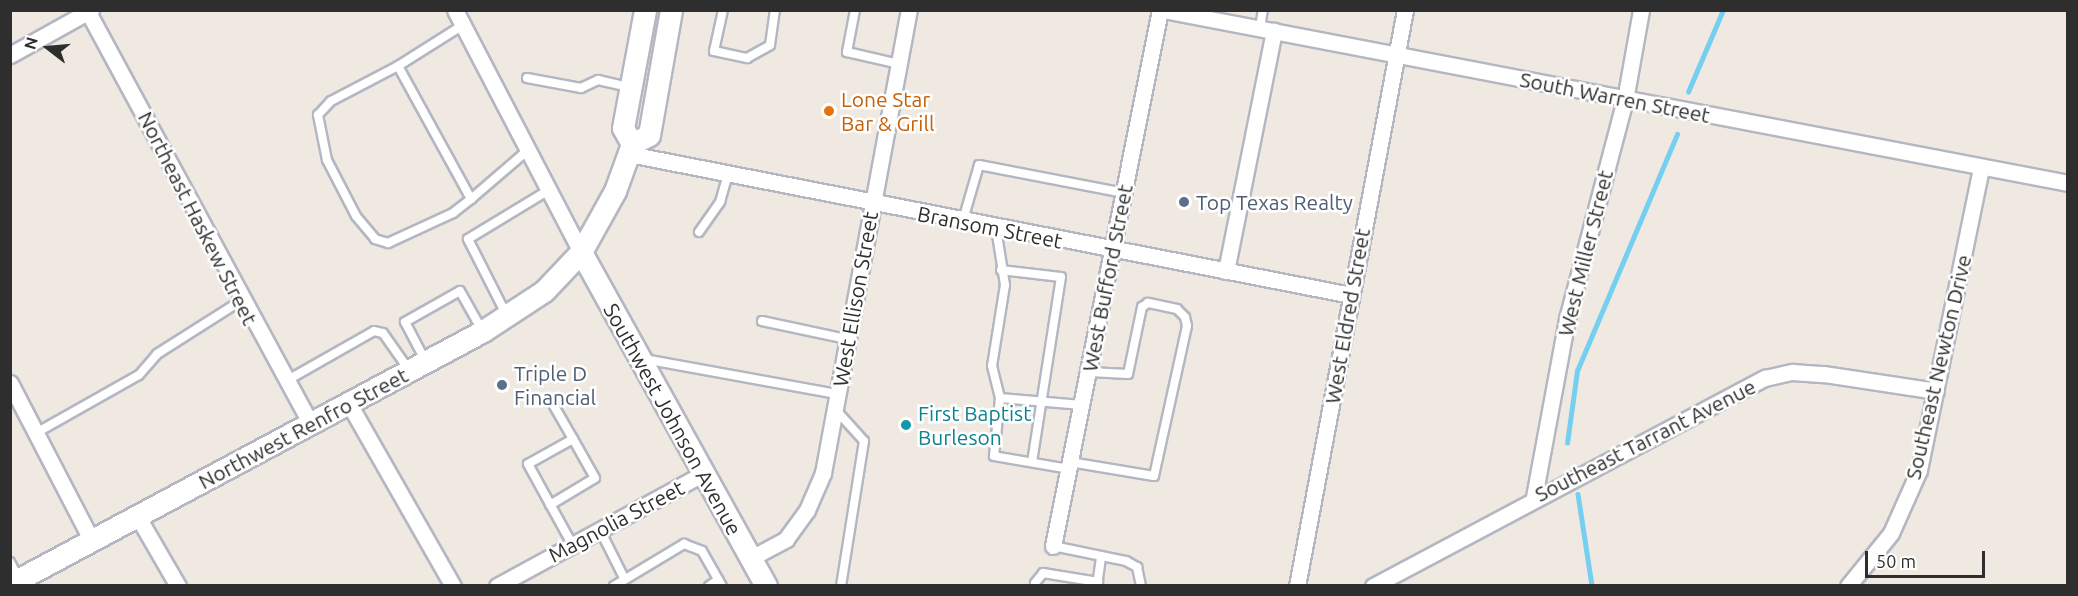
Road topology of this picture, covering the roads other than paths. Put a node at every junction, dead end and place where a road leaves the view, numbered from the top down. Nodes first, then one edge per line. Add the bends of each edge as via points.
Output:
1 (455, 10) edge
2 (645, 10) edge
3 (671, 10) edge
4 (723, 10) edge
5 (775, 10) edge
6 (855, 10) edge
7 (909, 10) edge
8 (1161, 10) edge
9 (1263, 10) edge
10 (1405, 10) edge
11 (1641, 10) edge
12 (90, 11) edge
13 (463, 25) junction
14 (1267, 30) junction
15 (1395, 55) junction
16 (10, 56) edge
17 (899, 64) junction
18 (398, 66) junction
19 (527, 78) dead end
20 (630, 88) junction
21 (1625, 100) junction
22 (631, 149) junction
23 (528, 150) junction
24 (1981, 167) junction
25 (728, 174) junction
26 (2067, 183) edge
27 (549, 190) junction
28 (1125, 193) junction
29 (471, 199) junction
30 (872, 205) junction
31 (962, 222) junction
32 (996, 228) junction
33 (699, 232) dead end
34 (1114, 250) junction
35 (581, 252) junction
36 (1001, 270) junction
37 (1226, 272) junction
38 (1351, 295) junction
39 (242, 300) junction
40 (507, 316) junction
41 (762, 321) dead end
42 (483, 331) junction
43 (847, 339) junction
44 (640, 358) junction
45 (417, 366) junction
46 (1089, 372) junction
47 (285, 381) junction
48 (10, 383) edge
49 (1936, 392) junction
50 (1000, 398) junction
51 (836, 401) junction
52 (348, 402) junction
53 (1042, 402) junction
54 (1082, 405) junction
55 (554, 406) dead end
56 (309, 423) junction
57 (36, 433) junction
58 (573, 439) junction
59 (1032, 462) junction
60 (1070, 466) junction
61 (704, 473) junction
62 (1534, 497) junction
63 (550, 505) junction
64 (138, 517) junction
65 (600, 530) junction
66 (92, 541) junction
67 (572, 544) junction
68 (1053, 546) joint
69 (1101, 556) junction
70 (751, 558) junction
71 (23, 575) edge
72 (624, 578) junction
73 (720, 583) edge
74 (1035, 584) dead end
75 (1097, 584) edge
76 (177, 585) edge
77 (453, 585) edge
78 (496, 585) edge
79 (614, 585) edge
80 (709, 585) edge
81 (766, 585) edge
82 (841, 585) edge
83 (1141, 585) edge
84 (1297, 585) edge
85 (1373, 585) edge
86 (1848, 585) edge

1 - 13 street
2 - 20 main road
3 - 22 main road via 649,135
4 - 5 lane via 714,51 747,58 770,45
6 - 17 lane via 847,52
7 - 17 street, West Ellison Street
8 - 14 street, South Warren Street
8 - 28 street, West Bufford Street
9 - 14 lane
10 - 15 street, West Eldred Street
11 - 21 street, West Miller Street
12 - 16 street
12 - 39 street, Northeast Haskew Street
13 - 18 lane
13 - 23 street
14 - 15 street, South Warren Street
14 - 37 street
15 - 21 street, South Warren Street
15 - 38 street, West Eldred Street
17 - 30 street, West Ellison Street
18 - 29 lane
18 - 29 lane via 331,101 318,115 327,160 356,216 375,239 388,243 453,213
19 - 20 lane via 581,88 598,80
20 - 22 main road via 623,128
21 - 24 street, South Warren Street
21 - 62 street, West Miller Street via 1567,319
22 - 25 street, Bransom Street
22 - 35 main road, Northwest Renfro Street via 615,191
23 - 27 street
23 - 29 lane
24 - 26 street, South Warren Street
24 - 49 street, Southeast Newton Drive
25 - 30 street, Bransom Street
25 - 33 lane via 720,202
27 - 35 street
27 - 40 lane via 468,239
28 - 31 lane via 979,165
28 - 34 street, West Bufford Street
30 - 31 street, Bransom Street
30 - 43 street, West Ellison Street
31 - 32 street, Bransom Street
32 - 34 street, Bransom Street
32 - 36 lane
34 - 37 street, Bransom Street
34 - 46 street, West Bufford Street
35 - 40 main road, Northwest Renfro Street via 544,291
35 - 44 main road, Southwest Johnson Avenue
36 - 50 lane via 1005,285 992,366
36 - 53 lane via 1061,277
37 - 38 street, Bransom Street
38 - 84 street, West Eldred Street
39 - 47 street, Northeast Haskew Street
39 - 57 lane via 157,354 139,375
40 - 42 main road, Northwest Renfro Street
41 - 43 lane
42 - 45 main road, Northwest Renfro Street
42 - 45 lane via 459,291 405,322
43 - 51 street, West Ellison Street
44 - 51 lane
44 - 61 main road, Southwest Johnson Avenue
45 - 47 lane via 383,333 374,331
45 - 52 main road, Northwest Renfro Street
46 - 54 street, West Bufford Street
46 - 60 lane via 1128,374 1142,307 1148,303 1177,309 1185,317 1154,476
47 - 56 street, Northeast Haskew Street
48 - 57 street
49 - 62 street, Southeast Tarrant Avenue via 1824,374 1792,372 1765,378
49 - 86 street, Southeast Newton Drive via 1919,470 1891,533
50 - 53 lane
50 - 59 lane via 994,456
51 - 70 street, West Ellison Street via 823,472 807,510 786,538
51 - 82 lane via 864,441
52 - 56 main road, Northwest Renfro Street
52 - 77 street
53 - 54 lane
53 - 59 lane
54 - 60 street, West Bufford Street
55 - 58 lane
56 - 64 main road, Northwest Renfro Street
57 - 66 street
58 - 63 lane via 595,478
58 - 63 lane via 528,464
59 - 60 lane
60 - 68 street, West Bufford Street
61 - 65 street, Magnolia Street
61 - 70 main road, Southwest Johnson Avenue
62 - 85 street, Southeast Tarrant Avenue
63 - 67 lane
64 - 66 main road, Northwest Renfro Street
64 - 76 street
65 - 67 street, Magnolia Street
65 - 72 lane
66 - 71 main road, Northwest Renfro Street
67 - 78 street, Magnolia Street
68 - 69 lane
69 - 75 lane
69 - 83 lane via 1137,567
70 - 81 main road, Southwest Johnson Avenue
72 - 73 lane via 684,544 702,551
72 - 79 lane
73 - 80 lane
74 - 75 lane via 1043,573

